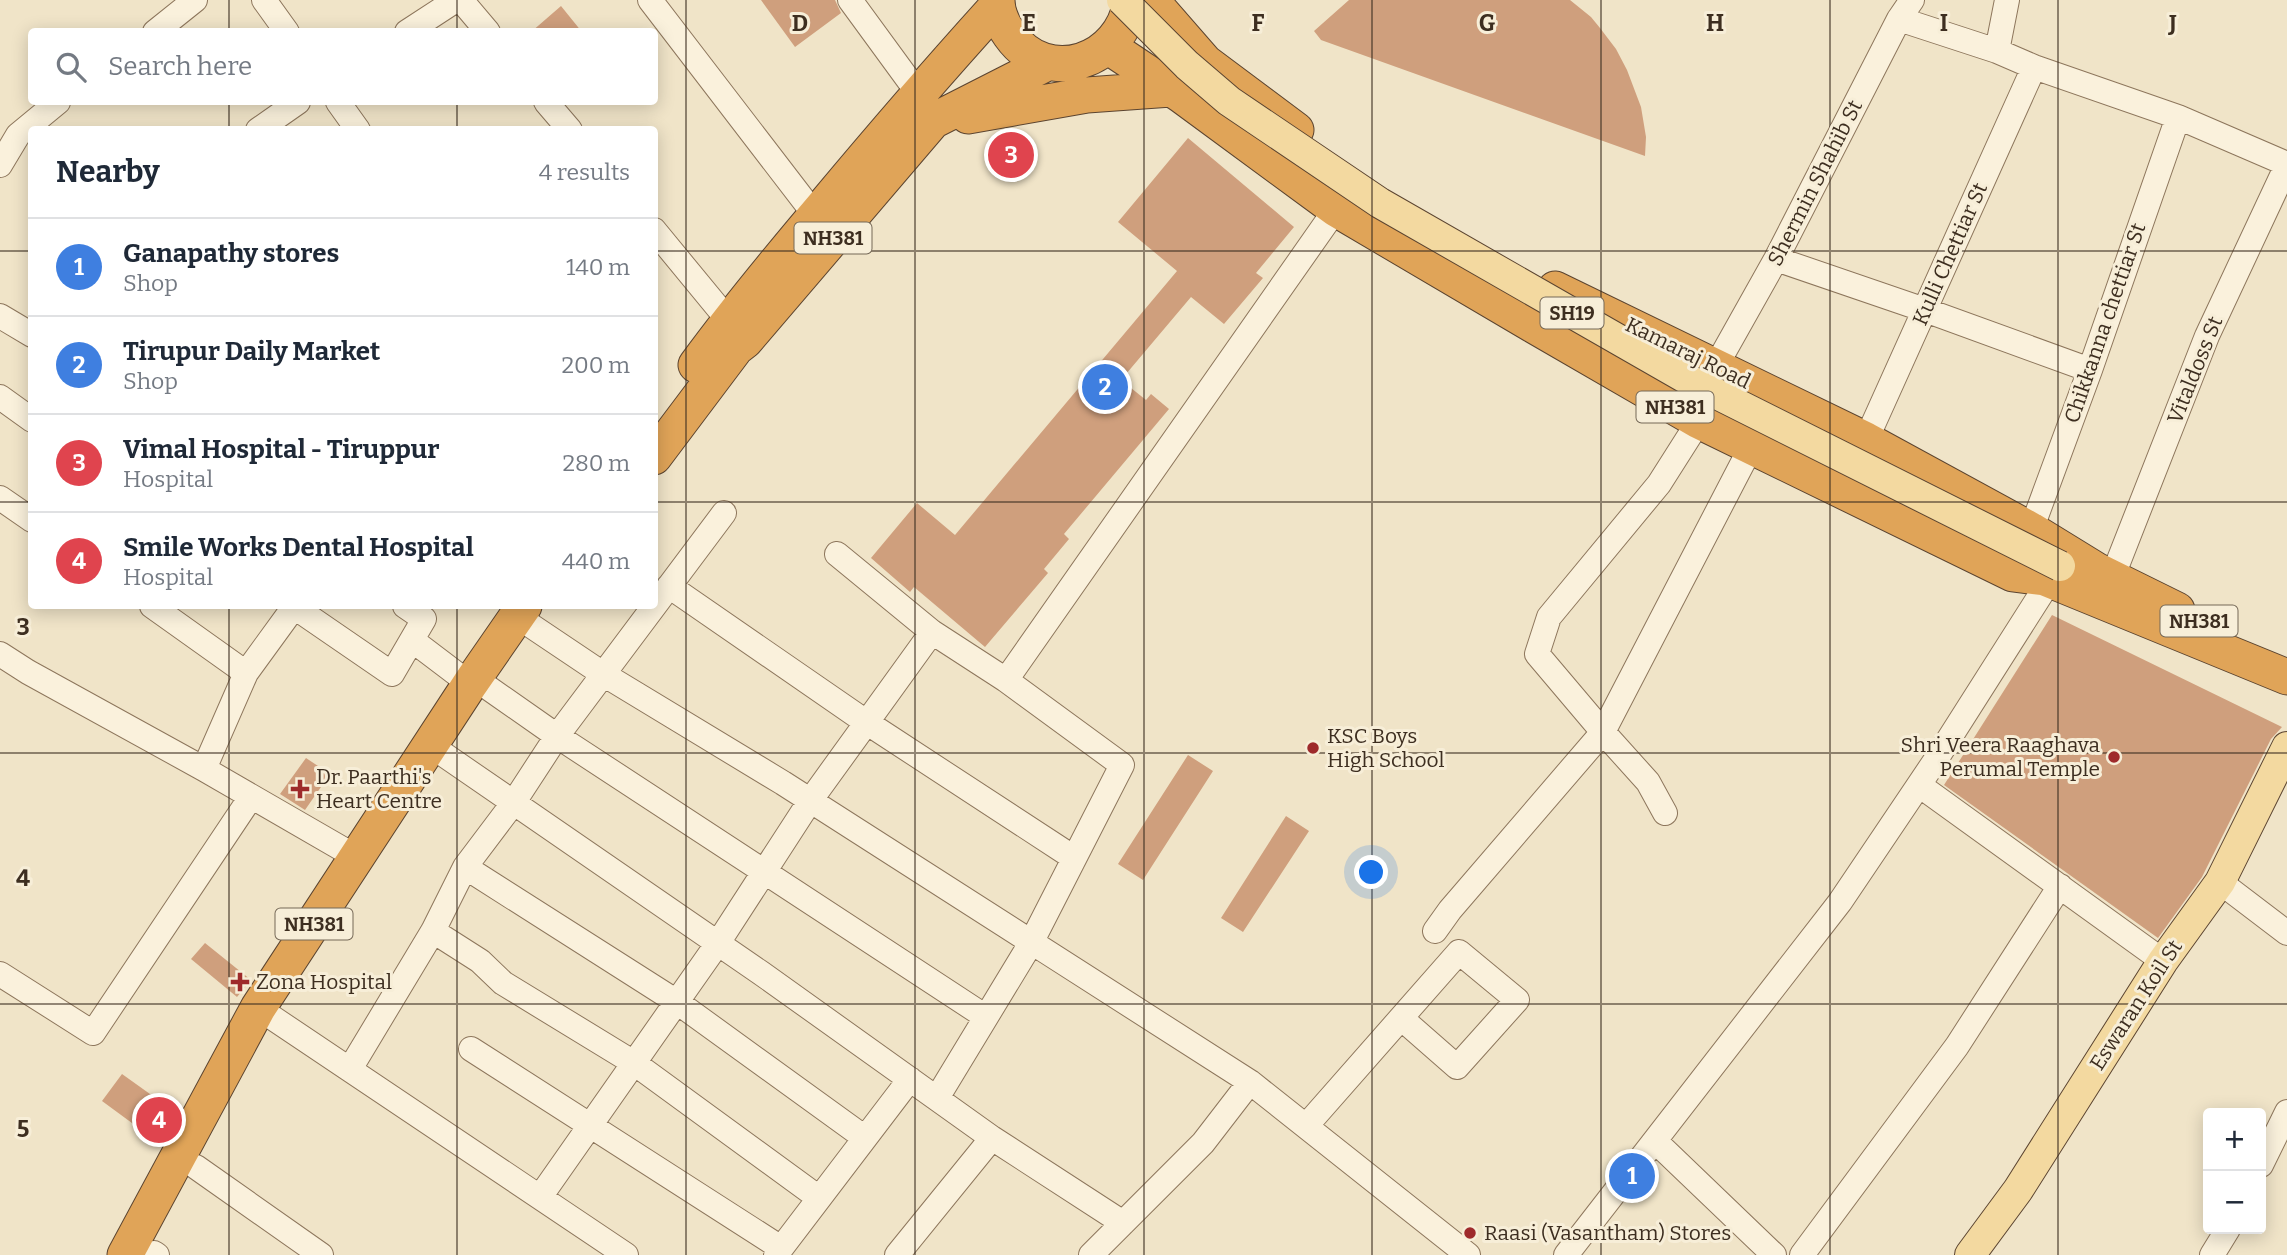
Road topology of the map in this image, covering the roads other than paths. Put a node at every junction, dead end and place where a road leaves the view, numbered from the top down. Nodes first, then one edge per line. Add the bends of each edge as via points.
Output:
1 (195, 0) edge
2 (264, 0) edge
3 (458, 0) edge
4 (650, 0) edge
5 (850, 0) edge
6 (1101, 0) edge
7 (1122, 0) edge
8 (1132, 0) edge
9 (1151, 0) edge
10 (2007, 0) edge
11 (997, 3) edge
12 (1906, 9) edge
13 (160, 28) edge
14 (284, 28) edge
15 (413, 28) edge
16 (484, 28) edge
17 (1109, 47) junction
18 (1997, 51) junction
19 (1049, 62) junction
20 (1205, 62) junction
21 (2034, 67) junction
22 (1171, 89) junction
23 (54, 105) edge
24 (294, 105) edge
25 (340, 105) edge
26 (549, 105) edge
27 (926, 107) junction
28 (2178, 117) junction
29 (29, 126) edge
30 (264, 126) edge
31 (355, 126) edge
32 (567, 126) edge
33 (28, 127) edge
34 (0, 165) edge
35 (2287, 165) edge
36 (1336, 209) junction
37 (815, 215) junction
38 (658, 235) edge
39 (1776, 259) junction
40 (1925, 310) junction
41 (0, 316) edge
42 (737, 330) junction
43 (28, 333) edge
44 (1716, 366) junction
45 (2090, 370) junction
46 (0, 397) edge
47 (28, 417) edge
48 (658, 417) edge
49 (1699, 421) junction
50 (1866, 440) junction
51 (1751, 447) junction
52 (658, 452) edge
53 (0, 498) edge
54 (724, 513) dead end
55 (28, 517) edge
56 (2031, 530) junction
57 (837, 554) dead end
58 (2045, 574) junction
59 (2104, 574) junction
60 (669, 586) junction
61 (658, 601) edge
62 (156, 609) edge
63 (291, 609) edge
64 (297, 609) edge
65 (409, 609) edge
66 (652, 609) edge
67 (529, 612) edge
68 (932, 632) junction
69 (412, 640) junction
70 (0, 654) edge
71 (2287, 663) edge
72 (247, 673) junction
73 (603, 674) junction
74 (2287, 677) edge
75 (1006, 680) junction
76 (478, 685) junction
77 (866, 722) junction
78 (1603, 732) junction
79 (557, 736) junction
80 (2287, 747) edge
81 (443, 754) junction
82 (204, 769) junction
83 (1919, 785) junction
84 (251, 797) junction
85 (810, 801) junction
86 (514, 802) junction
87 (1665, 813) dead end
88 (358, 858) junction
89 (1074, 858) junction
90 (465, 867) junction
91 (764, 871) junction
92 (2220, 883) junction
93 (2060, 887) junction
94 (433, 931) junction
95 (1435, 931) dead end
96 (2287, 933) edge
97 (718, 943) junction
98 (1031, 943) junction
99 (2163, 961) junction
100 (0, 974) edge
101 (677, 1002) junction
102 (267, 1014) junction
103 (986, 1017) junction
104 (1401, 1018) junction
105 (471, 1049) dead end
106 (634, 1063) junction
107 (350, 1069) junction
108 (910, 1079) junction
109 (1250, 1082) junction
110 (937, 1098) junction
111 (2287, 1112) edge
112 (591, 1125) junction
113 (1306, 1126) junction
114 (865, 1138) junction
115 (992, 1138) junction
116 (1655, 1141) junction
117 (2266, 1155) edge
118 (196, 1167) junction
119 (540, 1197) junction
120 (819, 1198) junction
121 (1123, 1223) junction
122 (2225, 1234) edge
123 (778, 1252) edge
124 (147, 1254) edge
125 (321, 1255) edge
126 (626, 1255) edge
127 (897, 1255) edge
128 (1091, 1255) edge
129 (1468, 1255) edge
130 (1566, 1255) edge
131 (1773, 1255) edge
132 (1802, 1255) edge
133 (1970, 1255) edge
134 (2212, 1255) edge

1 - 13 street
2 - 14 street
3 - 15 street
3 - 16 street
4 - 37 street
5 - 27 street
6 - 58 main road, SH19 via 1163,66 1219,111 1379,218 1696,404
7 - 58 main road, SH19, bridge via 1229,101 1380,203 1689,380 1805,436
8 - 17 highway via 1122,32
9 - 20 highway, Kamaraj Road / NH381
10 - 18 street
11 - 19 highway, NH381 via 1014,42
11 - 27 highway, NH381
12 - 18 street
12 - 39 street, Shermin Shahib St
17 - 19 highway, NH381 via 1091,58
17 - 22 highway, NH381
18 - 21 street
19 - 27 highway, NH381
20 - 22 highway
20 - 44 highway, Kamaraj Road / NH381 via 1353,170 1452,233 1575,300
21 - 28 street
21 - 40 street, Kulli Chettiar St
22 - 27 highway
22 - 36 highway, NH381
23 - 29 street
24 - 30 street
25 - 31 street
26 - 32 street
27 - 37 highway, NH381
27 - 42 highway, NH381
28 - 35 street
28 - 45 street, Chikkanna chettiar St
33 - 34 street
35 - 59 street, Vitaldoss St
36 - 49 highway, NH381
36 - 75 street
37 - 42 highway, NH381
38 - 42 street
39 - 40 street
39 - 44 street, Shermin Shahib St
40 - 45 street
40 - 50 street, Kulli Chettiar St
41 - 43 street
42 - 48 highway, NH381
42 - 52 highway, NH381 via 736,348
44 - 50 highway, Kamaraj Road / NH381
45 - 56 street, Chikkanna chettiar St
46 - 47 street
49 - 51 highway, NH381
49 - 78 street via 1660,484 1549,617 1537,654
50 - 56 highway, Kamaraj Road / NH381
51 - 58 highway, NH381 via 2013,574
51 - 78 street
53 - 55 street
54 - 60 street
56 - 59 highway, Kamaraj Road / NH381
57 - 68 street
58 - 59 main road, SH19
58 - 74 highway, NH381
58 - 83 street
59 - 71 highway, NH381
60 - 61 street
60 - 77 street
62 - 72 street
63 - 72 street
64 - 69 street via 392,674
65 - 69 street via 424,619
66 - 73 street
67 - 73 street
67 - 76 highway, NH381
68 - 75 street
68 - 77 street
69 - 76 street
70 - 82 street
72 - 82 street
73 - 79 street
73 - 85 street
75 - 89 street via 1122,765
76 - 79 street
76 - 81 highway, NH381
76 - 88 highway, NH381
77 - 85 street
77 - 89 street
78 - 87 street via 1647,782
78 - 95 street
79 - 86 street
79 - 91 street
80 - 92 main road, Eswaran Koil St
81 - 86 street
81 - 102 highway, NH381
82 - 84 street
83 - 93 street
83 - 116 street via 1840,902
84 - 88 street
84 - 100 street via 93,1033
85 - 91 street
85 - 98 street
86 - 90 street
86 - 97 street
88 - 102 highway, NH381
89 - 98 street
90 - 94 street
90 - 101 street
91 - 97 street
91 - 103 street
92 - 96 street
92 - 99 main road, Eswaran Koil St
93 - 99 street
93 - 132 street via 1957,1046
94 - 106 street via 480,961 503,983
94 - 107 street
97 - 101 street
97 - 108 street
98 - 103 street
98 - 109 street
99 - 133 main road, Eswaran Koil St via 2018,1190
101 - 106 street
101 - 114 street
102 - 107 street
102 - 118 highway, NH381
102 - 124 highway, NH381
103 - 110 street
104 - 104 street via 1459,952 1517,1000 1457,1067
104 - 113 street
105 - 112 street
106 - 112 street
106 - 120 street
107 - 119 street
108 - 110 street
108 - 114 street
109 - 113 street
109 - 121 street via 1203,1143
110 - 115 street
111 - 117 street
112 - 119 street
112 - 123 street
113 - 129 street
114 - 120 street
115 - 121 street
115 - 127 street
116 - 130 street
116 - 131 street
118 - 124 highway, NH381
118 - 125 street
119 - 126 street
120 - 123 street
121 - 128 street
122 - 134 street

